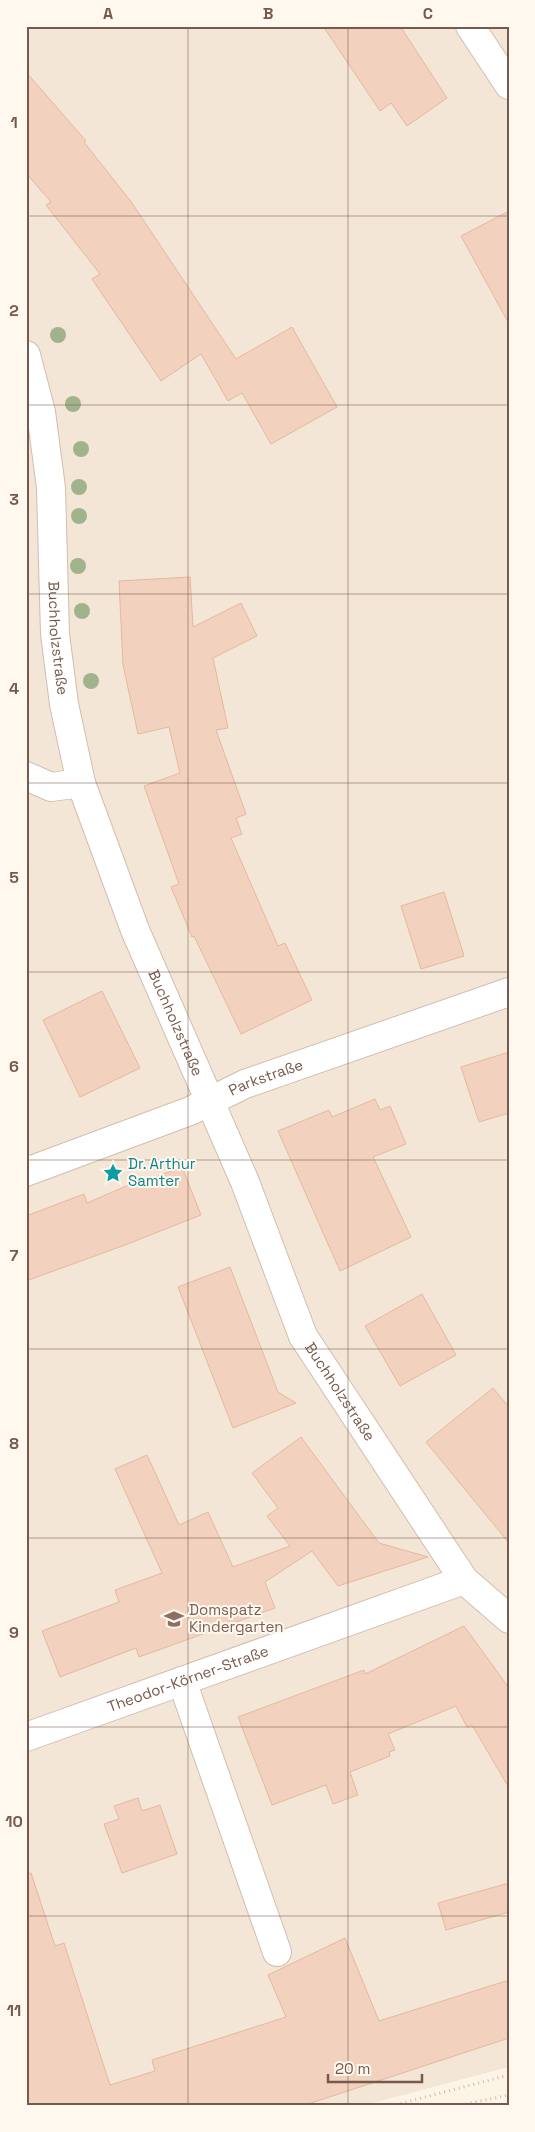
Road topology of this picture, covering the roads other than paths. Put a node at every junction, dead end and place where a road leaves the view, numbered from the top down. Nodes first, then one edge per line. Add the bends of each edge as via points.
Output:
1 (470, 26) edge
2 (509, 86) edge
3 (26, 356) edge
4 (26, 776) edge
5 (81, 783) junction
6 (509, 992) edge
7 (210, 1101) junction
8 (26, 1172) edge
9 (464, 1580) junction
10 (509, 1619) edge
11 (182, 1681) junction
12 (26, 1737) edge
13 (277, 1952) dead end

1 - 2 street
3 - 5 street, Buchholzstraße via 41,412 51,488 56,634 64,704
4 - 5 street via 52,787
5 - 7 street, Buchholzstraße via 135,930
6 - 7 street, Parkstraße via 245,1084
7 - 8 street, Parkstraße
7 - 9 street, Buchholzstraße via 245,1182 303,1336
9 - 10 street, Buchholzstraße
9 - 11 street, Theodor-Körner-Straße
11 - 12 street, Theodor-Körner-Straße
11 - 13 street

